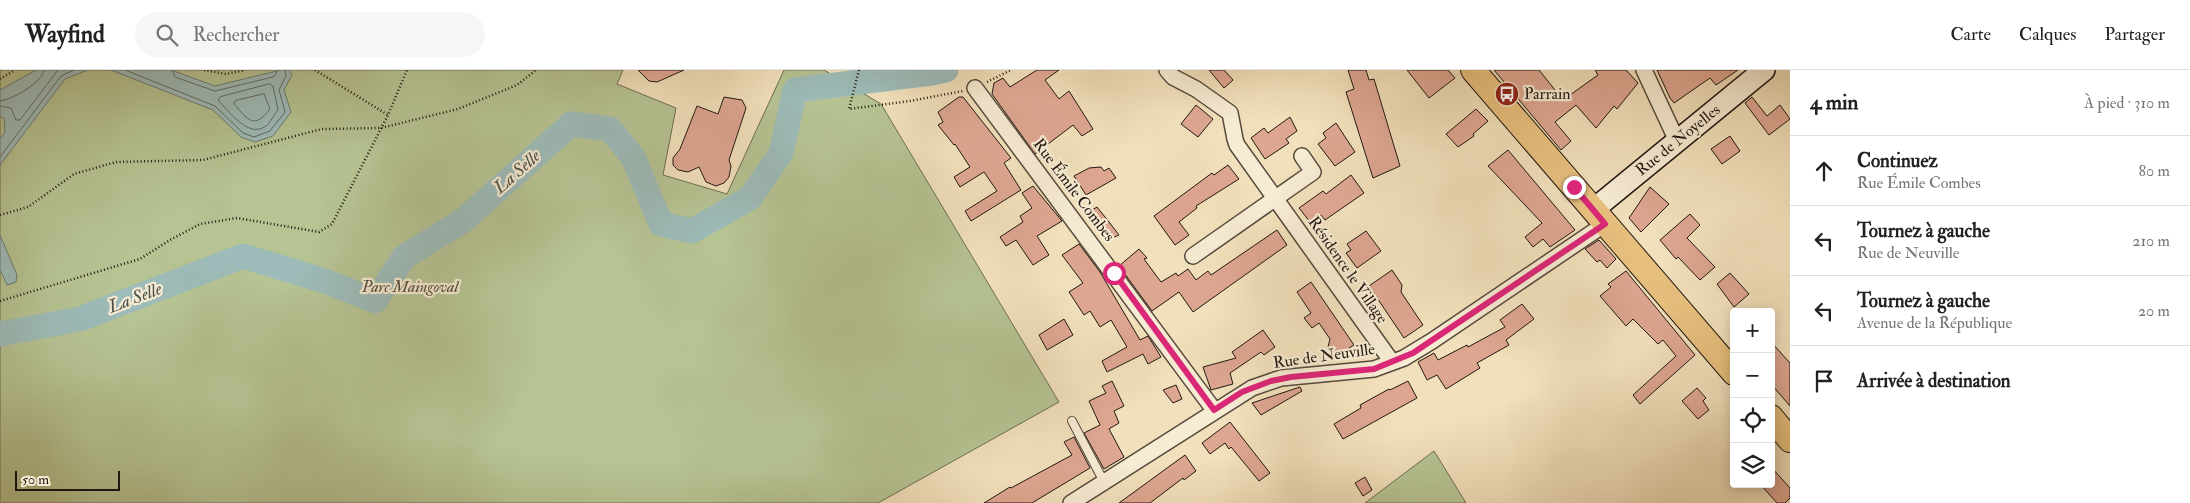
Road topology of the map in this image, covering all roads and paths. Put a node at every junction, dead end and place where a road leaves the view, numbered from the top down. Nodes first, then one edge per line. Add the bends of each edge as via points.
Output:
1 (14, 70) edge
2 (204, 70) edge
3 (245, 70) edge
4 (315, 70) edge
5 (407, 70) edge
6 (536, 70) edge
7 (859, 70) edge
8 (1012, 70) edge
9 (1167, 70) edge
10 (1473, 70) edge
11 (1644, 70) edge
12 (1764, 70) edge
13 (0, 79) edge
14 (975, 88) junction
15 (388, 114) junction
16 (381, 128) junction
17 (1677, 141) junction
18 (1302, 156) dead end
19 (1276, 198) junction
20 (0, 216) edge
21 (1599, 217) junction
22 (1193, 256) dead end
23 (0, 301) edge
24 (1392, 362) junction
25 (1730, 368) edge
26 (1214, 410) junction
27 (1072, 421) dead end
28 (1775, 422) edge
29 (1790, 440) edge
30 (1104, 482) junction
31 (1071, 503) edge

1 - 13 path
2 - 3 path via 226,74
4 - 15 path
5 - 15 path
6 - 16 path via 517,85 458,109
7 - 14 path via 849,109
8 - 14 path
9 - 19 street, Résidence le Village via 1230,114 1234,139
10 - 21 main road
11 - 17 street
12 - 17 street, Rue de Noyelles
14 - 26 street, Rue Émile Combes
15 - 16 path
16 - 20 path via 322,129 203,160 116,162 74,174 28,207
16 - 23 path via 332,224 319,232 237,218 200,224 140,259
17 - 21 street, Rue de Noyelles
18 - 19 street via 1313,172
19 - 22 street
19 - 24 street, Résidence le Village
21 - 24 street, Rue de Neuville via 1432,341
21 - 25 main road
24 - 26 street, Rue de Neuville via 1364,371 1271,381 1242,392
26 - 30 street, Rue de Neuville
27 - 30 lane
28 - 29 main road
30 - 31 street, Rue de Neuville

